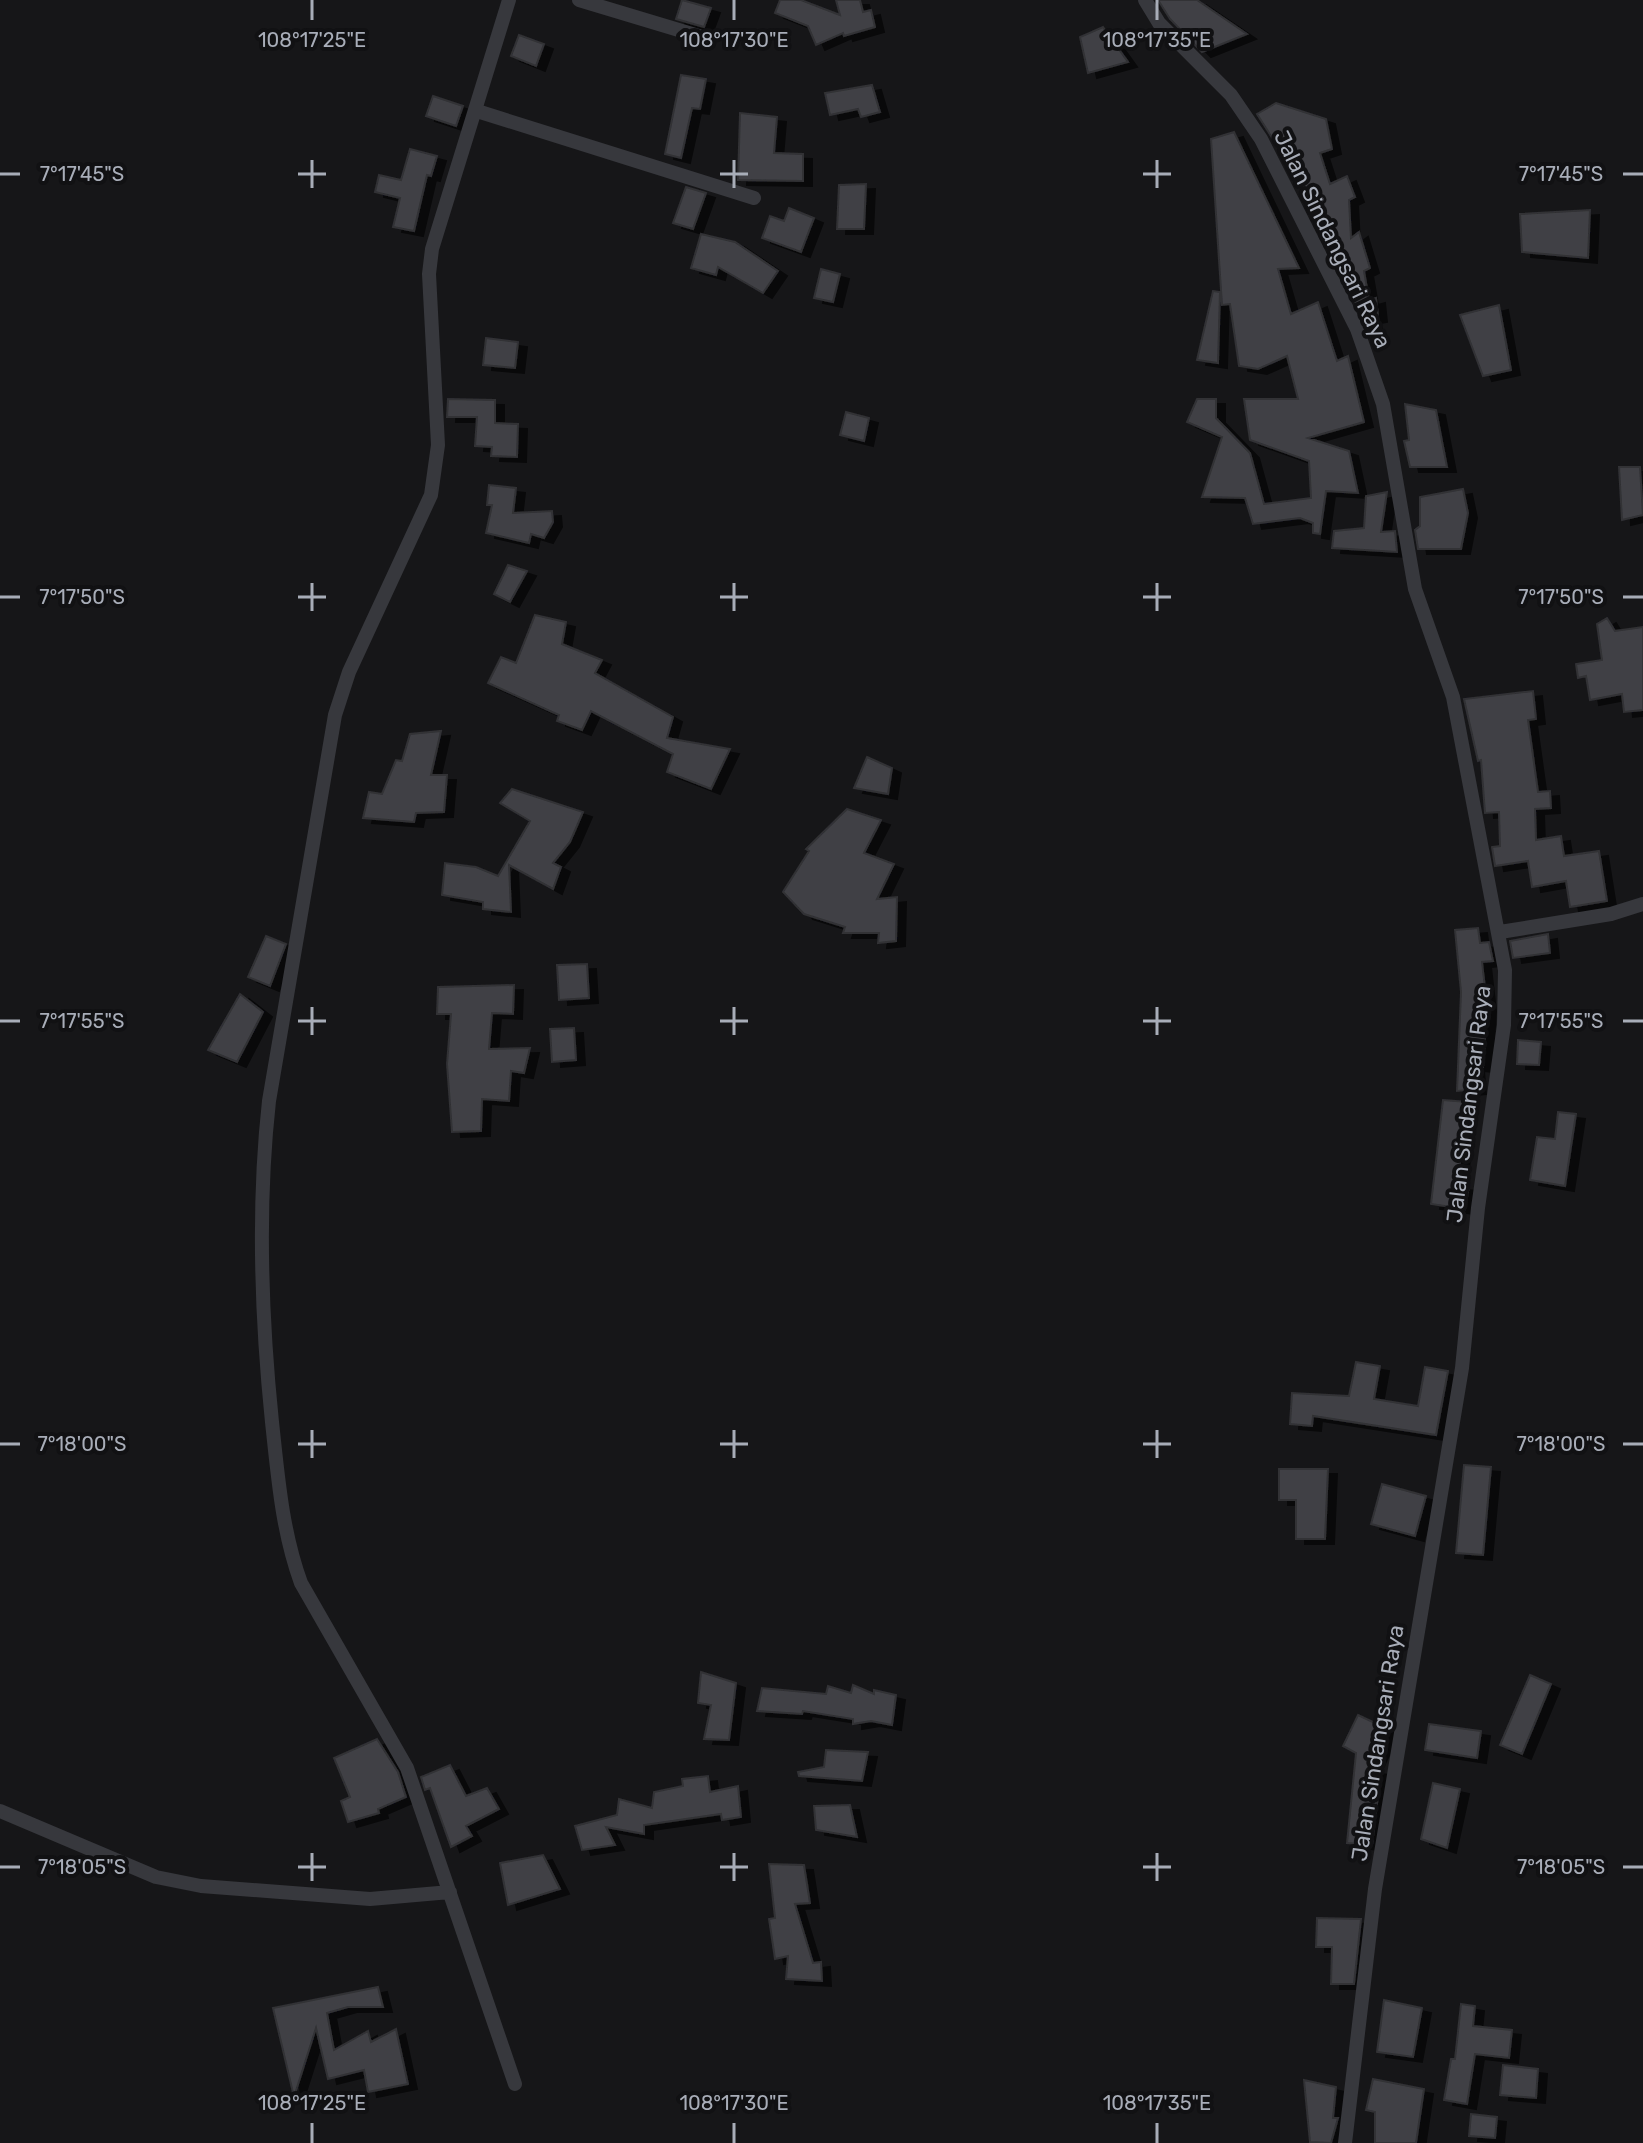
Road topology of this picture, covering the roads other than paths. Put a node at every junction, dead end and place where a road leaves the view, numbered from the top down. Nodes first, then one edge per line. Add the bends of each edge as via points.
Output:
1 (509, 0) edge
2 (579, 0) edge
3 (1145, 0) edge
4 (702, 37) dead end
5 (477, 111) junction
6 (754, 198) dead end
7 (1643, 904) edge
8 (1500, 932) junction
9 (0, 1811) edge
10 (450, 1892) junction
11 (515, 2084) dead end
12 (1345, 2143) edge

1 - 5 street
2 - 4 street
3 - 8 street, Jalan Sindangsari Raya via 1159,23 1231,95 1253,128 1357,329 1385,416 1415,589 1453,697
5 - 6 street
5 - 10 street via 432,249 429,274 438,445 431,495 349,672 335,715 269,1101 260,1287 281,1509 293,1561 400,1752
7 - 8 street
8 - 12 street, Jalan Sindangsari Raya via 1504,1025 1462,1368 1373,1903
9 - 10 street via 156,1877 201,1886 370,1899
10 - 11 street

